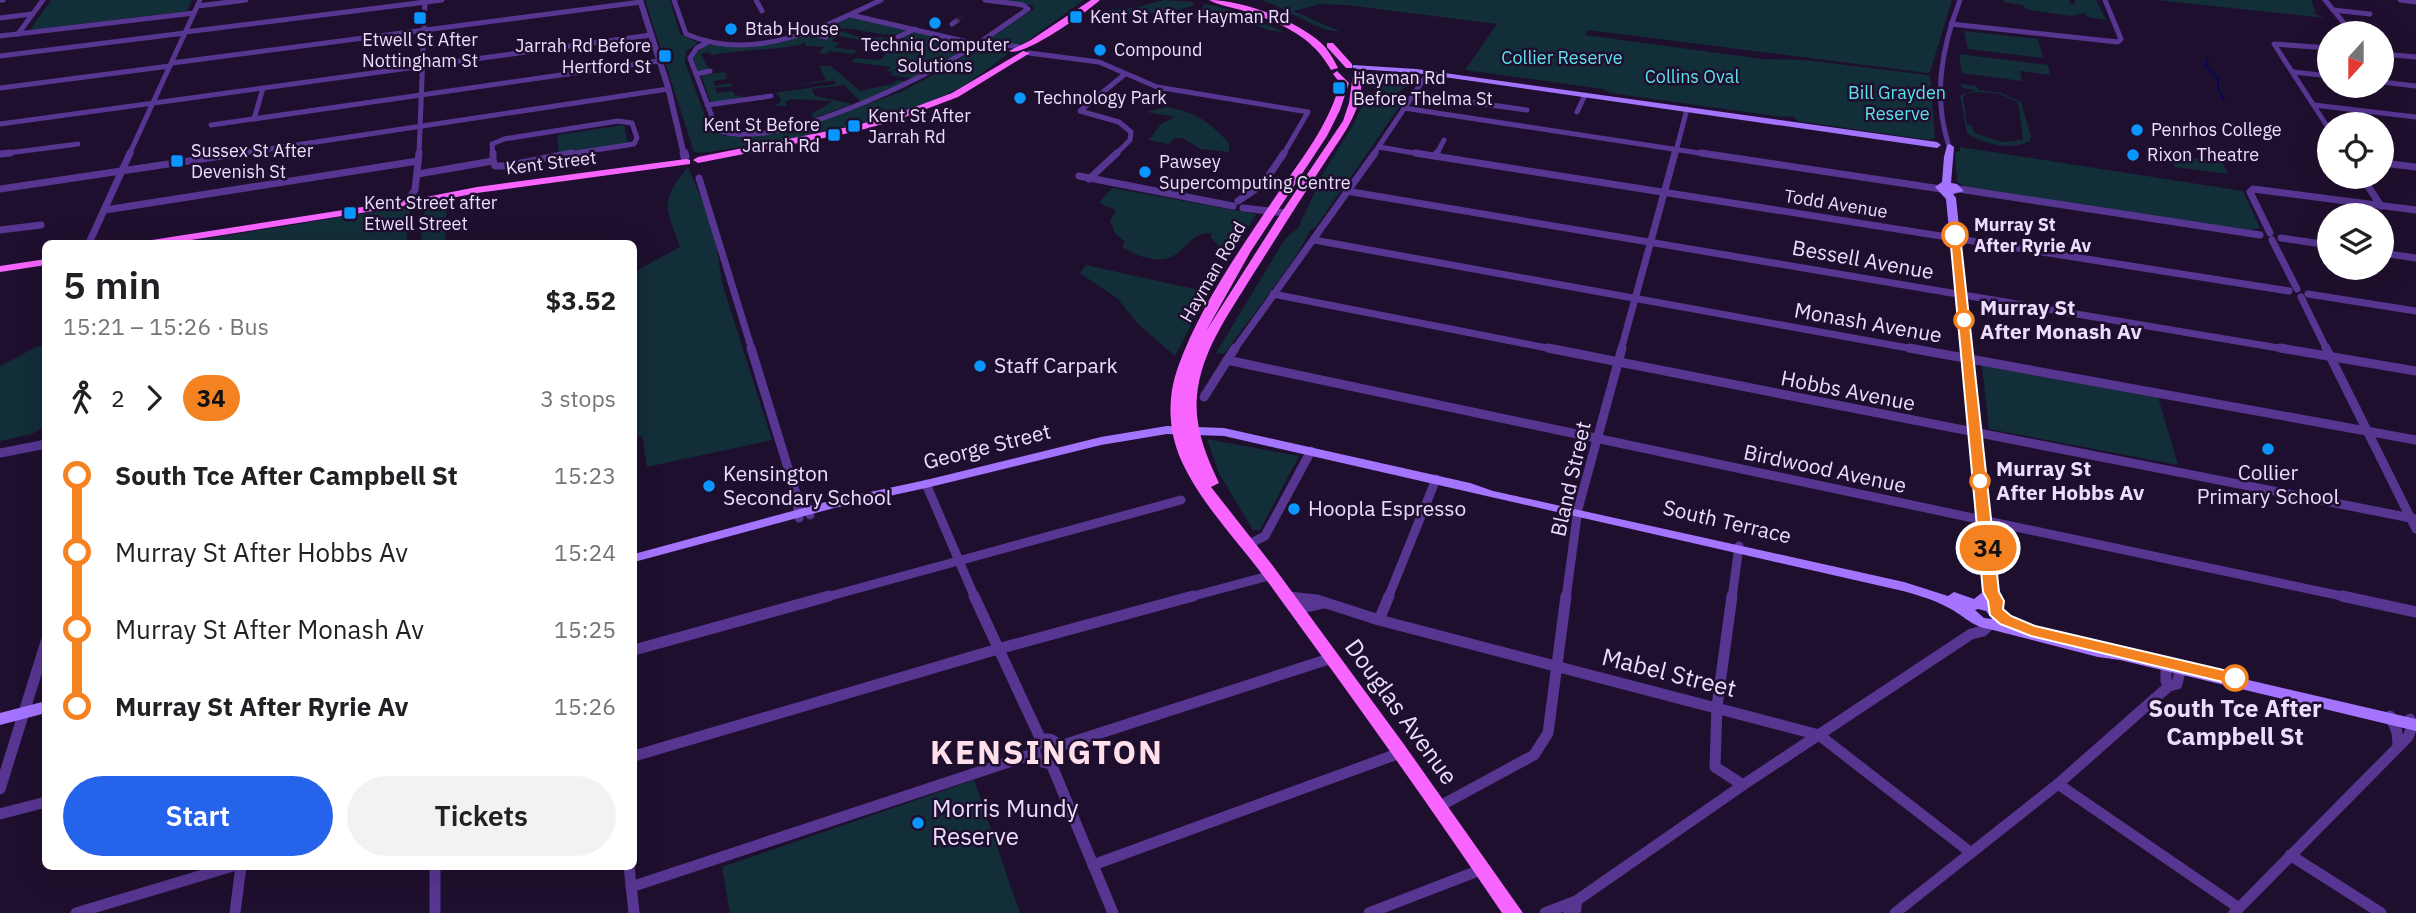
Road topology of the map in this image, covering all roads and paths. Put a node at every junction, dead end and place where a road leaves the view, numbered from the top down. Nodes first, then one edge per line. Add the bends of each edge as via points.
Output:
1 (43, 0) edge
2 (246, 0) edge
3 (442, 0) edge
4 (674, 0) edge
5 (756, 0) edge
6 (881, 0) edge
7 (985, 0) edge
8 (1085, 0) edge
9 (1096, 0) edge
10 (1213, 0) edge
11 (1231, 0) edge
12 (1959, 0) edge
13 (2105, 0) edge
14 (2325, 0) edge
15 (2400, 0) edge
16 (425, 1) edge
17 (641, 1) edge
18 (2416, 1) edge
19 (199, 3) edge
20 (2333, 10) junction
21 (762, 11) dead end
22 (194, 13) junction
23 (833, 13) dead end
24 (33, 14) junction
25 (1074, 14) junction
26 (2370, 14) dead end
27 (848, 16) junction
28 (0, 18) edge
29 (821, 20) dead end
30 (2342, 21) edge
31 (831, 23) junction
32 (997, 23) dead end
33 (1006, 24) junction
34 (1951, 24) junction
35 (944, 28) tunnel mouth
36 (915, 29) junction
37 (423, 30) junction
38 (185, 32) junction
39 (808, 33) junction
40 (18, 34) junction
41 (933, 34) junction
42 (651, 35) junction
43 (0, 36) edge
44 (826, 37) dead end
45 (898, 37) dead end
46 (708, 42) junction
47 (984, 42) junction
48 (975, 43) junction
49 (2317, 47) edge
50 (1024, 50) junction
51 (2394, 55) edge
52 (0, 56) edge
53 (2416, 57) edge
54 (659, 61) junction
55 (171, 64) junction
56 (421, 66) junction
57 (1355, 70) junction
58 (710, 71) dead end
59 (1336, 71) junction
60 (2293, 72) junction
61 (1428, 73) junction
62 (696, 74) junction
63 (1125, 74) junction
64 (2317, 75) edge
65 (2394, 83) edge
66 (2416, 86) edge
67 (0, 88) edge
68 (263, 88) junction
69 (668, 90) junction
70 (1413, 94) junction
71 (420, 95) junction
72 (1585, 95) junction
73 (771, 96) dead end
74 (852, 99) dead end
75 (153, 103) junction
76 (859, 104) junction
77 (708, 105) junction
78 (2314, 105) junction
79 (1404, 108) junction
80 (1687, 109) junction
81 (1527, 110) dead end
82 (1577, 112) dead end
83 (2318, 112) edge
84 (2416, 117) edge
85 (254, 119) junction
86 (0, 124) edge
87 (211, 125) dead end
88 (418, 127) junction
89 (1444, 140) dead end
90 (78, 144) dead end
91 (1942, 146) junction
92 (1379, 147) junction
93 (1676, 149) junction
94 (0, 153) edge
95 (1434, 156) junction
96 (691, 158) junction
97 (493, 161) junction
98 (418, 162) junction
99 (2394, 164) edge
100 (2416, 167) edge
101 (123, 171) junction
102 (418, 174) junction
103 (1079, 176) dead end
104 (699, 178) dead end
105 (1089, 179) junction
106 (0, 189) edge
107 (1950, 189) junction
108 (1346, 191) junction
109 (1665, 192) junction
110 (415, 197) junction
111 (1244, 203) junction
112 (2360, 203) edge
113 (2394, 207) edge
114 (1279, 208) junction
115 (105, 210) junction
116 (2416, 210) edge
117 (41, 225) dead end
118 (0, 230) edge
119 (2271, 236) junction
120 (1955, 238) junction
121 (90, 240) edge
122 (170, 240) edge
123 (1314, 240) junction
124 (1652, 242) junction
125 (2317, 243) edge
126 (2394, 255) edge
127 (2416, 258) edge
128 (42, 262) edge
129 (0, 269) edge
130 (2299, 293) junction
131 (1273, 294) junction
132 (1961, 295) junction
133 (1637, 298) junction
134 (2416, 311) edge
135 (2332, 357) junction
136 (1967, 358) junction
137 (1227, 360) junction
138 (1619, 364) junction
139 (2416, 371) edge
140 (1204, 397) dead end
141 (1185, 427) junction
142 (1224, 432) joint
143 (2369, 432) junction
144 (1975, 433) junction
145 (1597, 438) junction
146 (2416, 440) edge
147 (42, 445) edge
148 (1311, 451) junction
149 (0, 453) edge
150 (1436, 479) junction
151 (926, 484) junction
152 (1181, 500) dead end
153 (1578, 511) junction
154 (804, 514) junction
155 (2413, 518) edge
156 (1985, 521) junction
157 (2416, 528) edge
158 (1248, 543) junction
159 (1739, 548) junction
160 (637, 557) edge
161 (958, 561) junction
162 (1272, 575) junction
163 (1991, 592) junction
164 (1292, 603) junction
165 (1973, 609) junction
166 (2416, 612) edge
167 (1994, 619) junction
168 (1379, 620) junction
169 (1971, 634) junction
170 (637, 649) edge
171 (998, 649) junction
172 (42, 654) edge
173 (1332, 658) junction
174 (1558, 666) junction
175 (2173, 666) junction
176 (42, 705) edge
177 (1717, 706) junction
178 (24, 710) junction
179 (0, 712) edge
180 (2390, 717) junction
181 (0, 719) edge
182 (2414, 722) edge
183 (1819, 735) junction
184 (1042, 742) junction
185 (2398, 744) junction
186 (1060, 747) junction
187 (1400, 753) junction
188 (1033, 754) junction
189 (637, 755) edge
190 (1050, 761) junction
191 (2058, 784) junction
192 (1743, 785) junction
193 (0, 789) edge
194 (42, 803) edge
195 (1440, 806) junction
196 (0, 814) edge
197 (1970, 852) junction
198 (2290, 855) junction
199 (1093, 865) junction
200 (1483, 869) junction
201 (220, 870) edge
202 (240, 870) edge
203 (435, 870) edge
204 (629, 870) edge
205 (631, 887) junction
206 (1564, 910) edge
207 (2236, 911) edge
208 (76, 913) edge
209 (235, 913) edge
210 (435, 913) edge
211 (634, 913) edge
212 (1113, 913) edge
213 (1369, 913) edge
214 (1513, 913) edge
215 (1895, 913) edge
216 (2381, 913) edge

1 - 24 street
2 - 19 street
3 - 16 street
4 - 46 street via 685,34
5 - 21 street
6 - 27 street
7 - 33 street via 1027,7
8 - 25 main road, Kent Street
9 - 25 main road, Kent Street
10 - 59 main road via 1284,24 1322,49
11 - 57 main road via 1314,33
12 - 34 street
13 - 34 street via 2121,39 2118,42
14 - 20 street
15 - 18 street
16 - 37 street
16 - 38 street
17 - 37 street
17 - 42 street
19 - 22 street
20 - 26 street
20 - 30 street
22 - 38 street
22 - 40 street
23 - 27 street
24 - 28 street
24 - 40 street
25 - 50 main road, Kent Street
27 - 31 street
27 - 36 street via 890,20
29 - 31 street
31 - 39 street
32 - 33 street
33 - 47 street
34 - 91 street via 1939,70
35 - 41 street
36 - 41 street
36 - 45 street
37 - 55 street
37 - 56 street
38 - 52 street
38 - 55 street
39 - 44 street
39 - 46 street via 756,44
40 - 43 street
41 - 48 street
42 - 54 street
42 - 56 street
46 - 62 street via 691,55
47 - 48 street
47 - 50 street
48 - 76 street via 933,73
49 - 60 street via 2277,43
50 - 63 street via 1096,61
50 - 96 main road, Kent Street via 955,95 905,114 772,146
51 - 53 street
54 - 69 street
54 - 71 street
55 - 67 street
55 - 75 street
56 - 68 street
56 - 71 street
57 - 59 main road
57 - 61 main road
57 - 114 main road, Hayman Road via 1348,121
58 - 62 street
59 - 114 main road, Hayman Road via 1345,82 1339,107
60 - 64 street
60 - 78 street
61 - 70 street
61 - 72 main road
62 - 77 street
63 - 105 street via 1080,111 1119,122 1131,132 1130,140
63 - 111 street via 1157,87 1307,112 1263,184
65 - 66 street
68 - 75 street
68 - 85 street
69 - 88 street
69 - 96 street
70 - 79 street
70 - 81 street
71 - 85 street
71 - 88 street
72 - 80 main road
72 - 82 street
73 - 77 street
74 - 76 street
75 - 86 street
75 - 101 street
76 - 77 street via 802,122 734,134 717,130
78 - 83 street
78 - 84 street
79 - 92 street
79 - 93 street
80 - 91 main road
80 - 93 street, Bland Street
85 - 87 street
88 - 98 street
88 - 101 street
89 - 95 street
90 - 94 street
91 - 107 main road
92 - 95 street, Todd Avenue
92 - 108 street
93 - 107 street
93 - 109 street, Bland Street
95 - 109 street, Todd Avenue
96 - 110 main road, Kent Street
97 - 97 street via 495,166 506,166 621,148 635,144 637,138 632,123 618,121 504,139 492,144
97 - 102 street
98 - 102 street
98 - 115 street
99 - 100 street
101 - 106 street
101 - 115 street
102 - 110 street
103 - 105 street
104 - 154 street
105 - 111 street
107 - 119 street
107 - 120 main road
108 - 123 street
108 - 124 street, Bessell Avenue
109 - 120 street, Todd Avenue
109 - 124 street, Bland Street
110 - 122 main road, Kent Street
111 - 114 main road
112 - 119 street via 2257,188 2250,192
113 - 116 street
114 - 141 main road, Hayman Road via 1200,353
115 - 121 street
117 - 118 street
119 - 125 street
119 - 130 street
120 - 130 street, Todd Avenue
120 - 132 main road
123 - 131 street
123 - 133 street, Monash Avenue
124 - 132 street, Bessell Avenue
124 - 133 street, Bland Street
126 - 127 street
128 - 129 main road
130 - 134 street, Todd Avenue
130 - 135 street
131 - 137 street
131 - 138 street, Hobbs Avenue
132 - 135 street, Bessell Avenue
132 - 136 main road
133 - 136 street, Monash Avenue
133 - 138 street, Bland Street
135 - 139 street, Bessell Avenue
135 - 143 street
136 - 143 street, Monash Avenue
136 - 144 main road
137 - 140 street
137 - 145 street, Birdwood Avenue
138 - 144 street, Hobbs Avenue
138 - 145 street, Bland Street
141 - 142 main road, George Street
141 - 151 main road, George Street via 1101,441
141 - 158 main road, Douglas Avenue via 1189,461
142 - 148 main road, South Terrace
143 - 146 street, Monash Avenue
143 - 155 street
144 - 155 street, Hobbs Avenue
144 - 156 main road
145 - 153 street, Bland Street
145 - 156 street, Birdwood Avenue
147 - 149 street
148 - 150 main road, South Terrace
148 - 158 street via 1265,536
150 - 153 main road, South Terrace
150 - 168 street
151 - 154 main road, George Street
151 - 161 street
152 - 161 street
153 - 159 main road, South Terrace
153 - 174 street, Bland Street
154 - 160 main road, George Street
155 - 157 street
156 - 163 main road
156 - 166 street, Birdwood Avenue
158 - 162 main road, Douglas Avenue
159 - 165 main road, South Terrace via 1928,593
159 - 177 street
161 - 170 street
161 - 171 street
162 - 164 main road, Douglas Avenue
162 - 171 street
163 - 165 main road
163 - 167 main road via 1996,601
164 - 168 street, Mabel Street via 1324,603
164 - 173 main road, Douglas Avenue
165 - 167 main road, South Terrace
165 - 169 street
167 - 169 street via 1983,631
167 - 175 main road
168 - 174 street, Mabel Street
169 - 183 street
171 - 184 street
171 - 189 street
172 - 178 street
173 - 186 street
173 - 187 main road, Douglas Avenue
174 - 177 street, Mabel Street
174 - 195 street, Bland Street via 1548,733 1534,755
175 - 180 main road
175 - 191 street via 2177,684 2169,686
176 - 178 main road
177 - 183 street, Mabel Street
177 - 192 street via 1715,767
178 - 179 main road
178 - 181 main road
178 - 193 street
180 - 182 main road
180 - 185 street
182 - 185 street via 2407,739
183 - 192 street
183 - 197 street, Mabel Street
184 - 186 street
184 - 188 street
185 - 198 street
186 - 190 street via 1057,758
187 - 195 main road, Douglas Avenue
187 - 199 street
188 - 190 street via 1043,762
188 - 205 street
190 - 199 street
191 - 197 street
191 - 207 street
192 - 206 street
194 - 196 street
195 - 200 main road, Douglas Avenue
197 - 215 street
198 - 207 street
198 - 216 street
199 - 212 street
200 - 213 street
200 - 214 main road, Douglas Avenue
201 - 208 street
202 - 209 street
203 - 210 street
204 - 205 street
205 - 211 street

